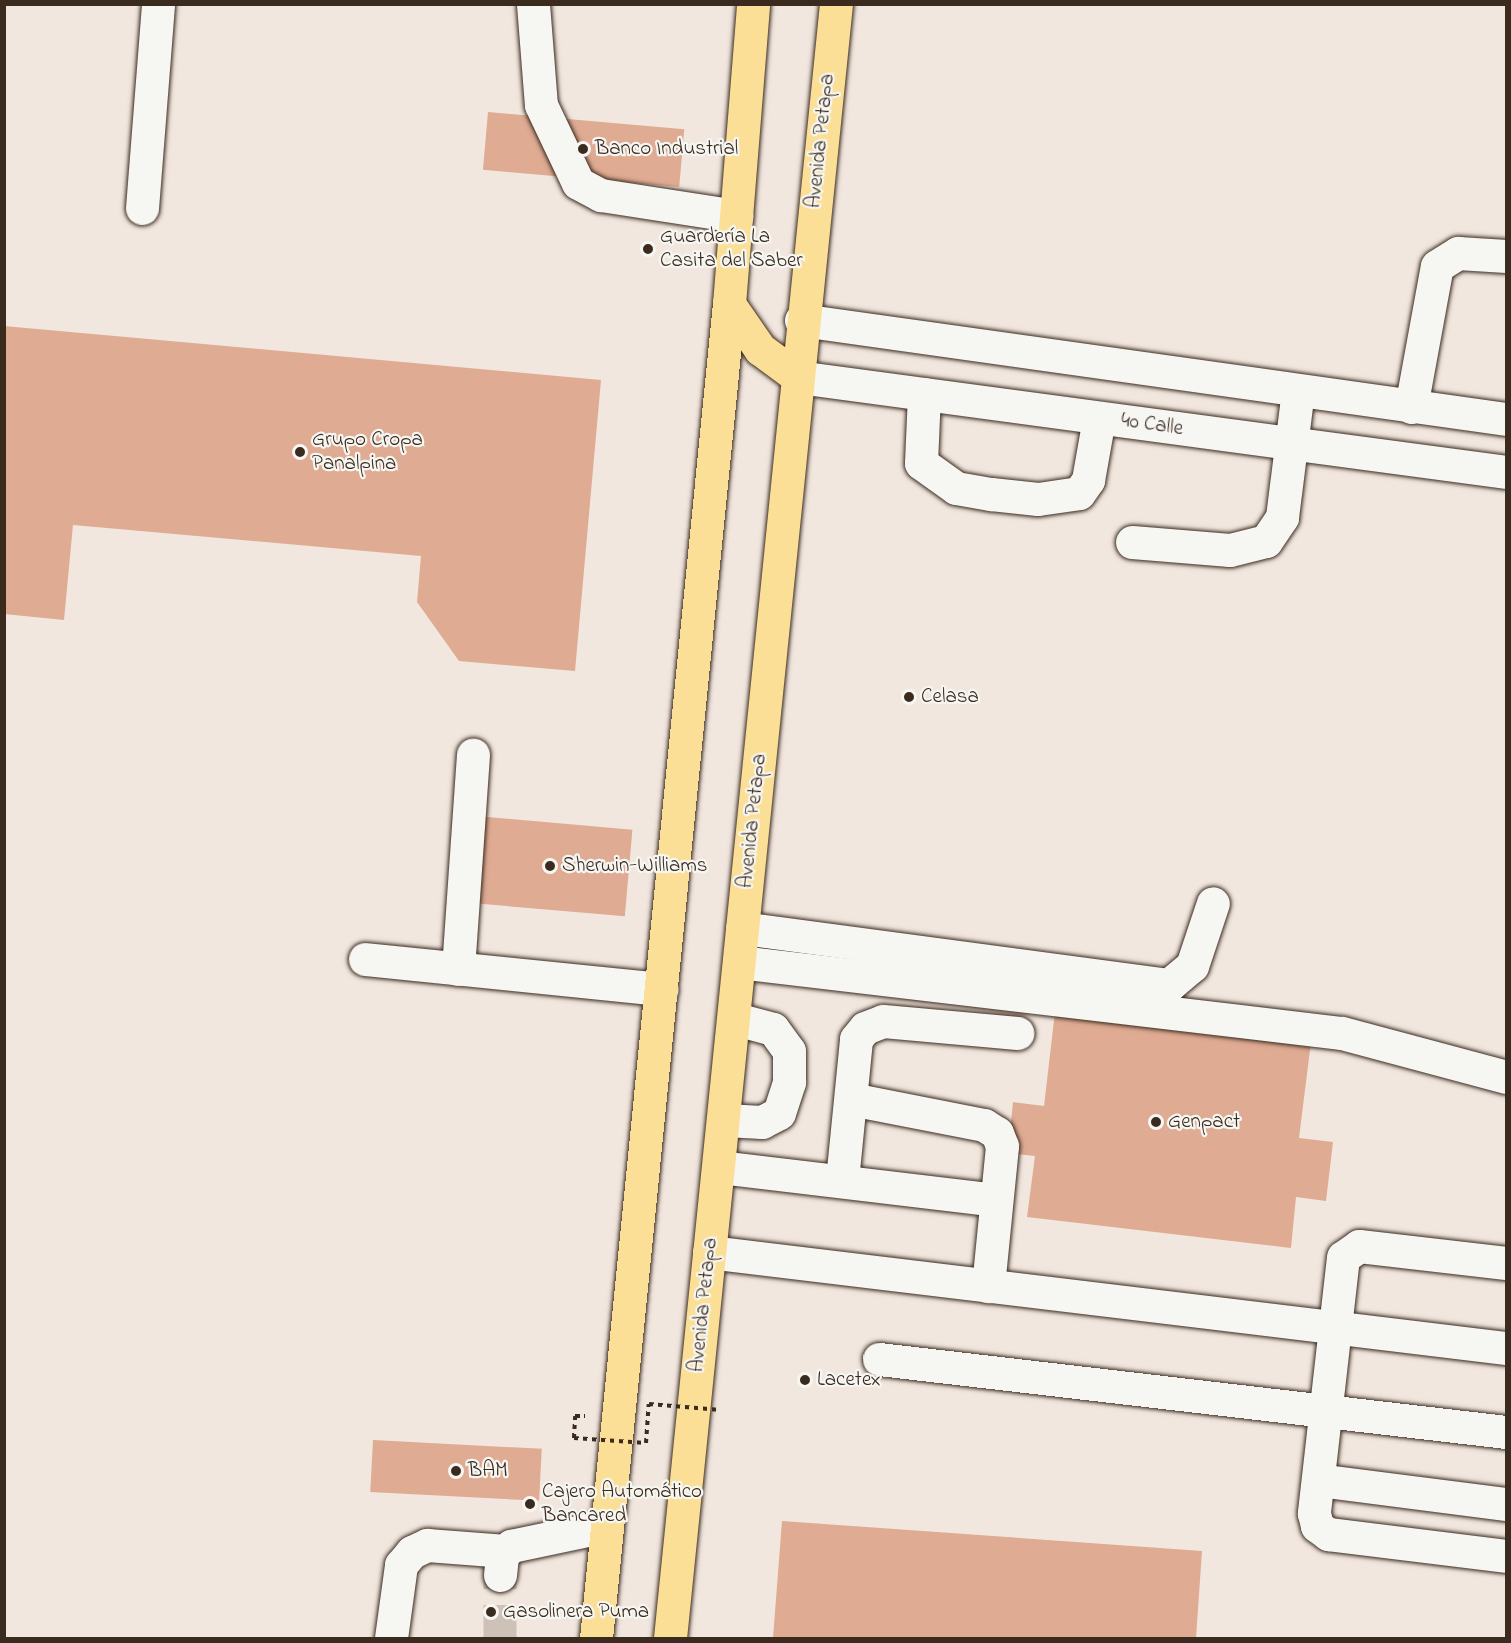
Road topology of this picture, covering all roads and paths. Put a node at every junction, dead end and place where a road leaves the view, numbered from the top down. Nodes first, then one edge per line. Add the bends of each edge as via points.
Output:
1 (158, 4) edge
2 (533, 4) edge
3 (753, 4) edge
4 (836, 4) edge
5 (142, 208) dead end
6 (736, 216) junction
7 (1506, 256) edge
8 (729, 304) junction
9 (801, 320) junction
10 (798, 377) junction
11 (1298, 391) junction
12 (924, 394) junction
13 (1411, 406) junction
14 (1099, 418) junction
15 (1506, 419) edge
16 (1292, 444) junction
17 (1506, 472) edge
18 (1132, 542) dead end
19 (473, 755) dead end
20 (1213, 903) dead end
21 (742, 928) junction
22 (365, 959) dead end
23 (738, 962) junction
24 (458, 969) junction
25 (661, 989) junction
26 (735, 1019) junction
27 (1017, 1034) dead end
28 (1506, 1077) edge
29 (851, 1099) junction
30 (725, 1120) junction
31 (720, 1167) junction
32 (842, 1180) junction
33 (996, 1200) junction
34 (709, 1252) junction
35 (1506, 1263) edge
36 (988, 1286) junction
37 (1336, 1329) junction
38 (1506, 1348) edge
39 (879, 1359) dead end
40 (721, 1410) dead end
41 (1327, 1412) junction
42 (575, 1416) dead end
43 (1506, 1432) edge
44 (1318, 1480) junction
45 (1506, 1504) edge
46 (607, 1526) junction
47 (1506, 1556) edge
48 (391, 1638) edge
49 (596, 1638) edge
50 (670, 1638) edge

1 - 5 street
2 - 6 street via 541,105 578,183 601,195
3 - 6 main road
4 - 9 main road, Avenida Petapa
6 - 8 main road
7 - 13 street via 1458,253 1437,266
8 - 10 main road via 760,349
8 - 25 main road
9 - 10 main road, Avenida Petapa
9 - 11 street
10 - 12 street, 40 Calle
10 - 21 main road, Avenida Petapa
11 - 13 street
11 - 16 street
12 - 14 street, 40 Calle
12 - 14 street via 921,464 956,488 991,494 1038,499 1079,493 1088,480
13 - 15 street
14 - 16 street, 40 Calle
16 - 17 street, 40 Calle
16 - 18 street via 1282,517 1266,541 1230,550
19 - 24 street
20 - 21 street via 1192,966 1169,985
21 - 23 main road, Avenida Petapa
22 - 24 street
23 - 26 main road, Avenida Petapa
23 - 28 street via 1342,1033
24 - 25 street
25 - 46 main road
26 - 30 main road, Avenida Petapa
26 - 30 street via 773,1029 789,1051 789,1082 778,1113 762,1122
27 - 29 street via 883,1021 856,1039
29 - 32 street
29 - 33 street via 984,1125 997,1133 1002,1146
30 - 31 main road, Avenida Petapa
31 - 32 street
31 - 34 main road, Avenida Petapa
32 - 33 street
33 - 36 street
34 - 36 street
34 - 50 main road, Avenida Petapa
35 - 37 street via 1350,1248 1343,1257
36 - 37 street
37 - 38 street
37 - 41 street
39 - 41 street
40 - 42 path, bridge via 649,1404 646,1443 574,1438
41 - 43 street
41 - 44 street
44 - 45 street
44 - 47 street via 1314,1513 1317,1526 1328,1534
46 - 48 street via 503,1563 427,1545 412,1552 401,1565
46 - 49 main road

